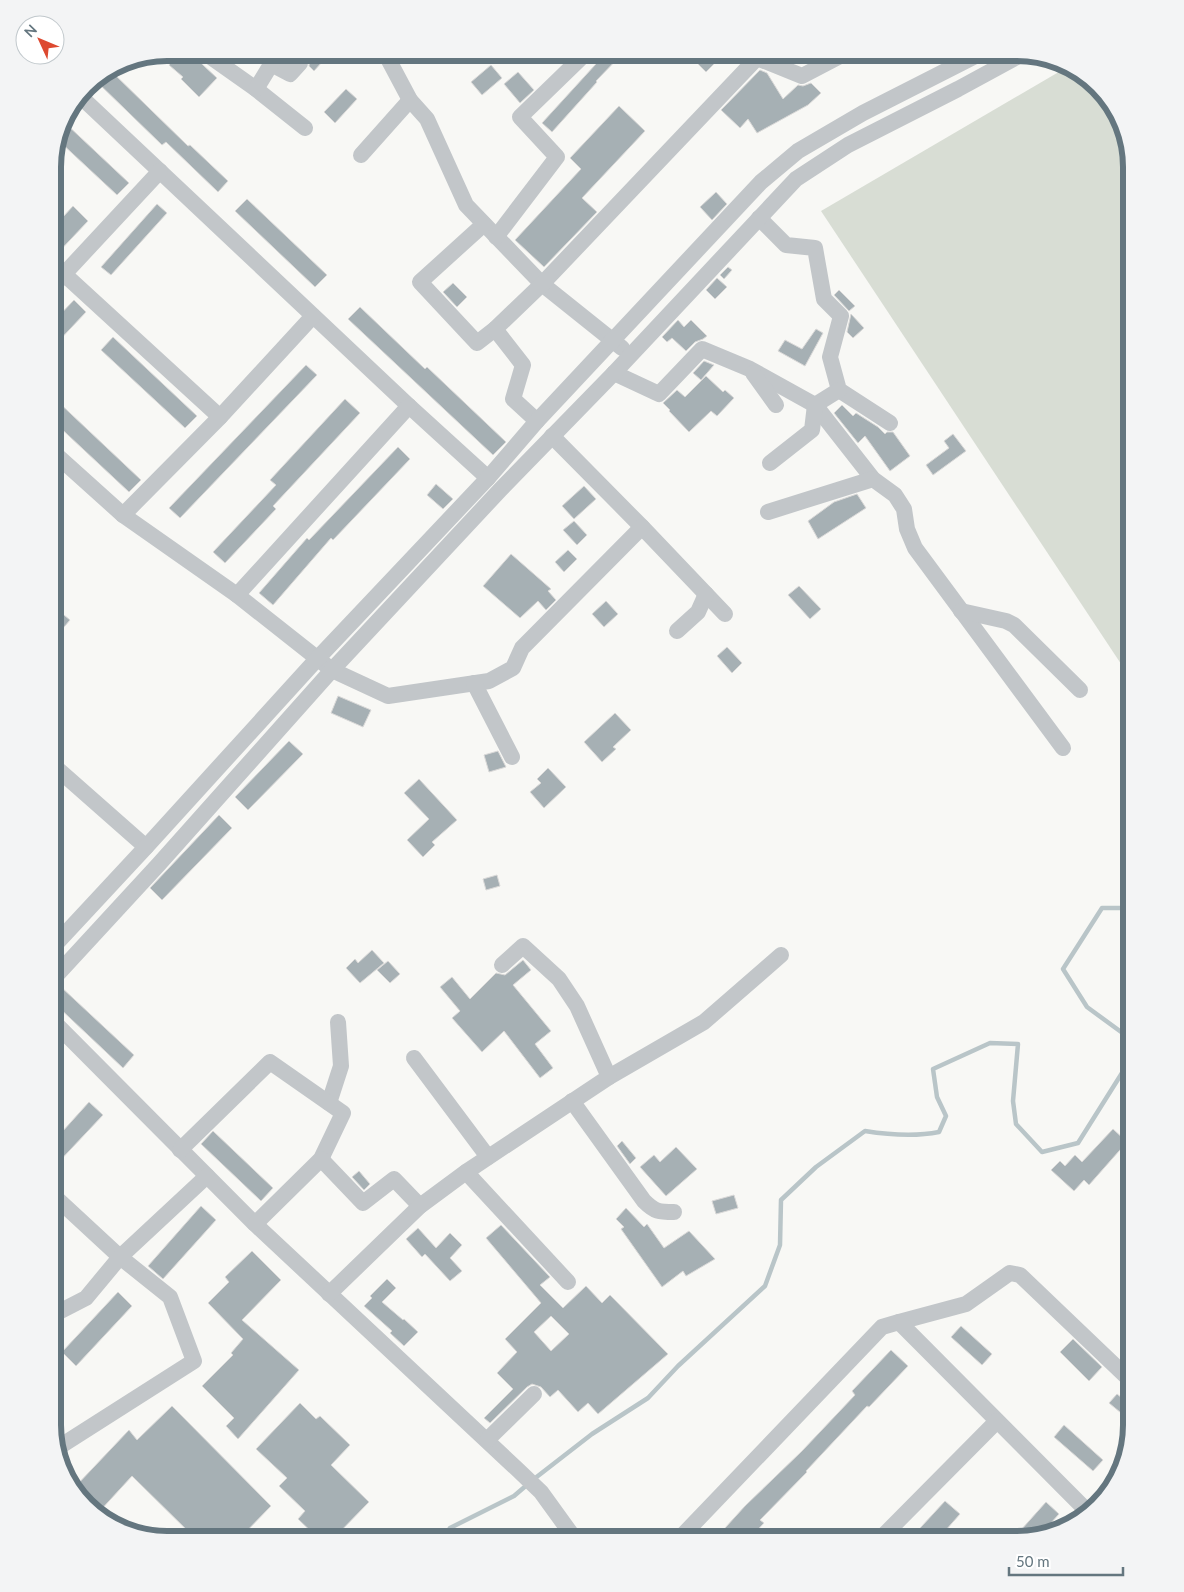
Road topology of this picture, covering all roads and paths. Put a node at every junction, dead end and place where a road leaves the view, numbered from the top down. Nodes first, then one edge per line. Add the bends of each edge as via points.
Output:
1 (217, 61) edge
2 (272, 61) edge
3 (277, 61) edge
4 (390, 61) edge
5 (578, 61) edge
6 (748, 61) edge
7 (768, 61) edge
8 (831, 61) edge
9 (965, 61) edge
10 (1009, 61) edge
11 (300, 63) dead end
12 (256, 89) junction
13 (410, 100) junction
14 (85, 101) edge
15 (305, 128) dead end
16 (361, 154) dead end
17 (160, 171) junction
18 (759, 218) junction
19 (484, 224) junction
20 (496, 237) junction
21 (64, 274) junction
22 (61, 277) edge
23 (542, 284) junction
24 (313, 316) junction
25 (495, 329) junction
26 (613, 341) junction
27 (630, 355) junction
28 (750, 369) junction
29 (614, 373) junction
30 (839, 390) junction
31 (776, 405) dead end
32 (815, 405) junction
33 (409, 406) junction
34 (220, 417) junction
35 (538, 421) junction
36 (890, 423) dead end
37 (552, 436) junction
38 (61, 459) edge
39 (770, 464) dead end
40 (488, 478) junction
41 (873, 479) junction
42 (768, 512) dead end
43 (123, 514) junction
44 (642, 527) junction
45 (706, 594) junction
46 (237, 595) junction
47 (961, 611) junction
48 (725, 614) dead end
49 (677, 631) dead end
50 (317, 659) junction
51 (332, 670) junction
52 (474, 683) junction
53 (1080, 690) dead end
54 (1063, 748) dead end
55 (512, 757) dead end
56 (61, 772) edge
57 (146, 847) junction
58 (61, 938) edge
59 (782, 954) dead end
60 (502, 965) dead end
61 (61, 970) edge
62 (338, 1022) dead end
63 (61, 1029) edge
64 (414, 1058) dead end
65 (609, 1077) junction
66 (572, 1101) junction
67 (329, 1103) junction
68 (180, 1150) junction
69 (488, 1157) junction
70 (321, 1159) junction
71 (466, 1172) junction
72 (207, 1176) junction
73 (61, 1203) edge
74 (420, 1206) junction
75 (674, 1212) dead end
76 (255, 1224) junction
77 (120, 1257) junction
78 (568, 1282) dead end
79 (329, 1294) junction
80 (61, 1310) edge
81 (899, 1322) junction
82 (1123, 1372) edge
83 (534, 1394) dead end
84 (997, 1421) junction
85 (487, 1440) junction
86 (63, 1444) edge
87 (1083, 1507) edge
88 (569, 1531) edge
89 (687, 1531) edge
90 (889, 1531) edge

1 - 12 street
2 - 12 street
3 - 11 street via 290,74
4 - 13 street
5 - 20 street via 520,117 557,158
6 - 23 street
7 - 8 street via 802,76
9 - 26 street via 863,113 798,151 762,182
10 - 18 street via 848,145 796,179
12 - 15 street
13 - 16 street
13 - 19 street via 427,119 466,205
14 - 17 street
17 - 21 street
17 - 24 street
18 - 27 street
18 - 30 street via 786,245 815,248 824,299 841,316 830,357
19 - 20 street
19 - 25 street via 420,282 476,343
20 - 23 street
21 - 22 street
21 - 34 street
23 - 25 street
23 - 26 street
24 - 33 street
24 - 34 street
25 - 35 street via 523,365 513,399
26 - 27 street
26 - 35 street
27 - 29 street
28 - 29 street via 702,349 659,394
28 - 31 street
28 - 32 street
29 - 37 street
30 - 32 street
30 - 36 street
32 - 39 street via 812,430
32 - 41 street
33 - 40 street
33 - 46 street
34 - 43 street
35 - 40 street
37 - 44 street
37 - 51 street
38 - 43 street
40 - 50 street
41 - 42 street
41 - 47 street via 895,495 904,509 907,529 915,548
43 - 46 street
44 - 45 street
44 - 52 street via 522,648 513,668 488,681
45 - 48 street
45 - 49 street via 698,612
46 - 50 street
47 - 53 street via 1014,625
47 - 54 street
50 - 51 street
50 - 57 street
51 - 52 street via 388,696
51 - 61 street
52 - 55 street
56 - 57 street
57 - 58 street
59 - 65 street via 704,1022
60 - 65 street via 523,946 559,979 577,1006
62 - 67 street via 341,1066
63 - 68 street
64 - 69 street
65 - 66 street
66 - 69 street
66 - 75 street via 644,1201 657,1212
67 - 68 street via 270,1062
67 - 70 street via 343,1113
68 - 72 street
69 - 71 street
70 - 74 street via 363,1202 394,1179
70 - 76 street
71 - 74 street
71 - 78 street
72 - 76 street
72 - 77 street
73 - 77 street
74 - 79 street
76 - 79 street
77 - 80 street via 86,1298
77 - 86 street via 170,1297 194,1361
79 - 85 street
81 - 82 street via 966,1304 1007,1275 1015,1273
81 - 84 street
81 - 89 street via 882,1327
83 - 85 street
84 - 87 street
84 - 90 street
85 - 88 street via 541,1492

